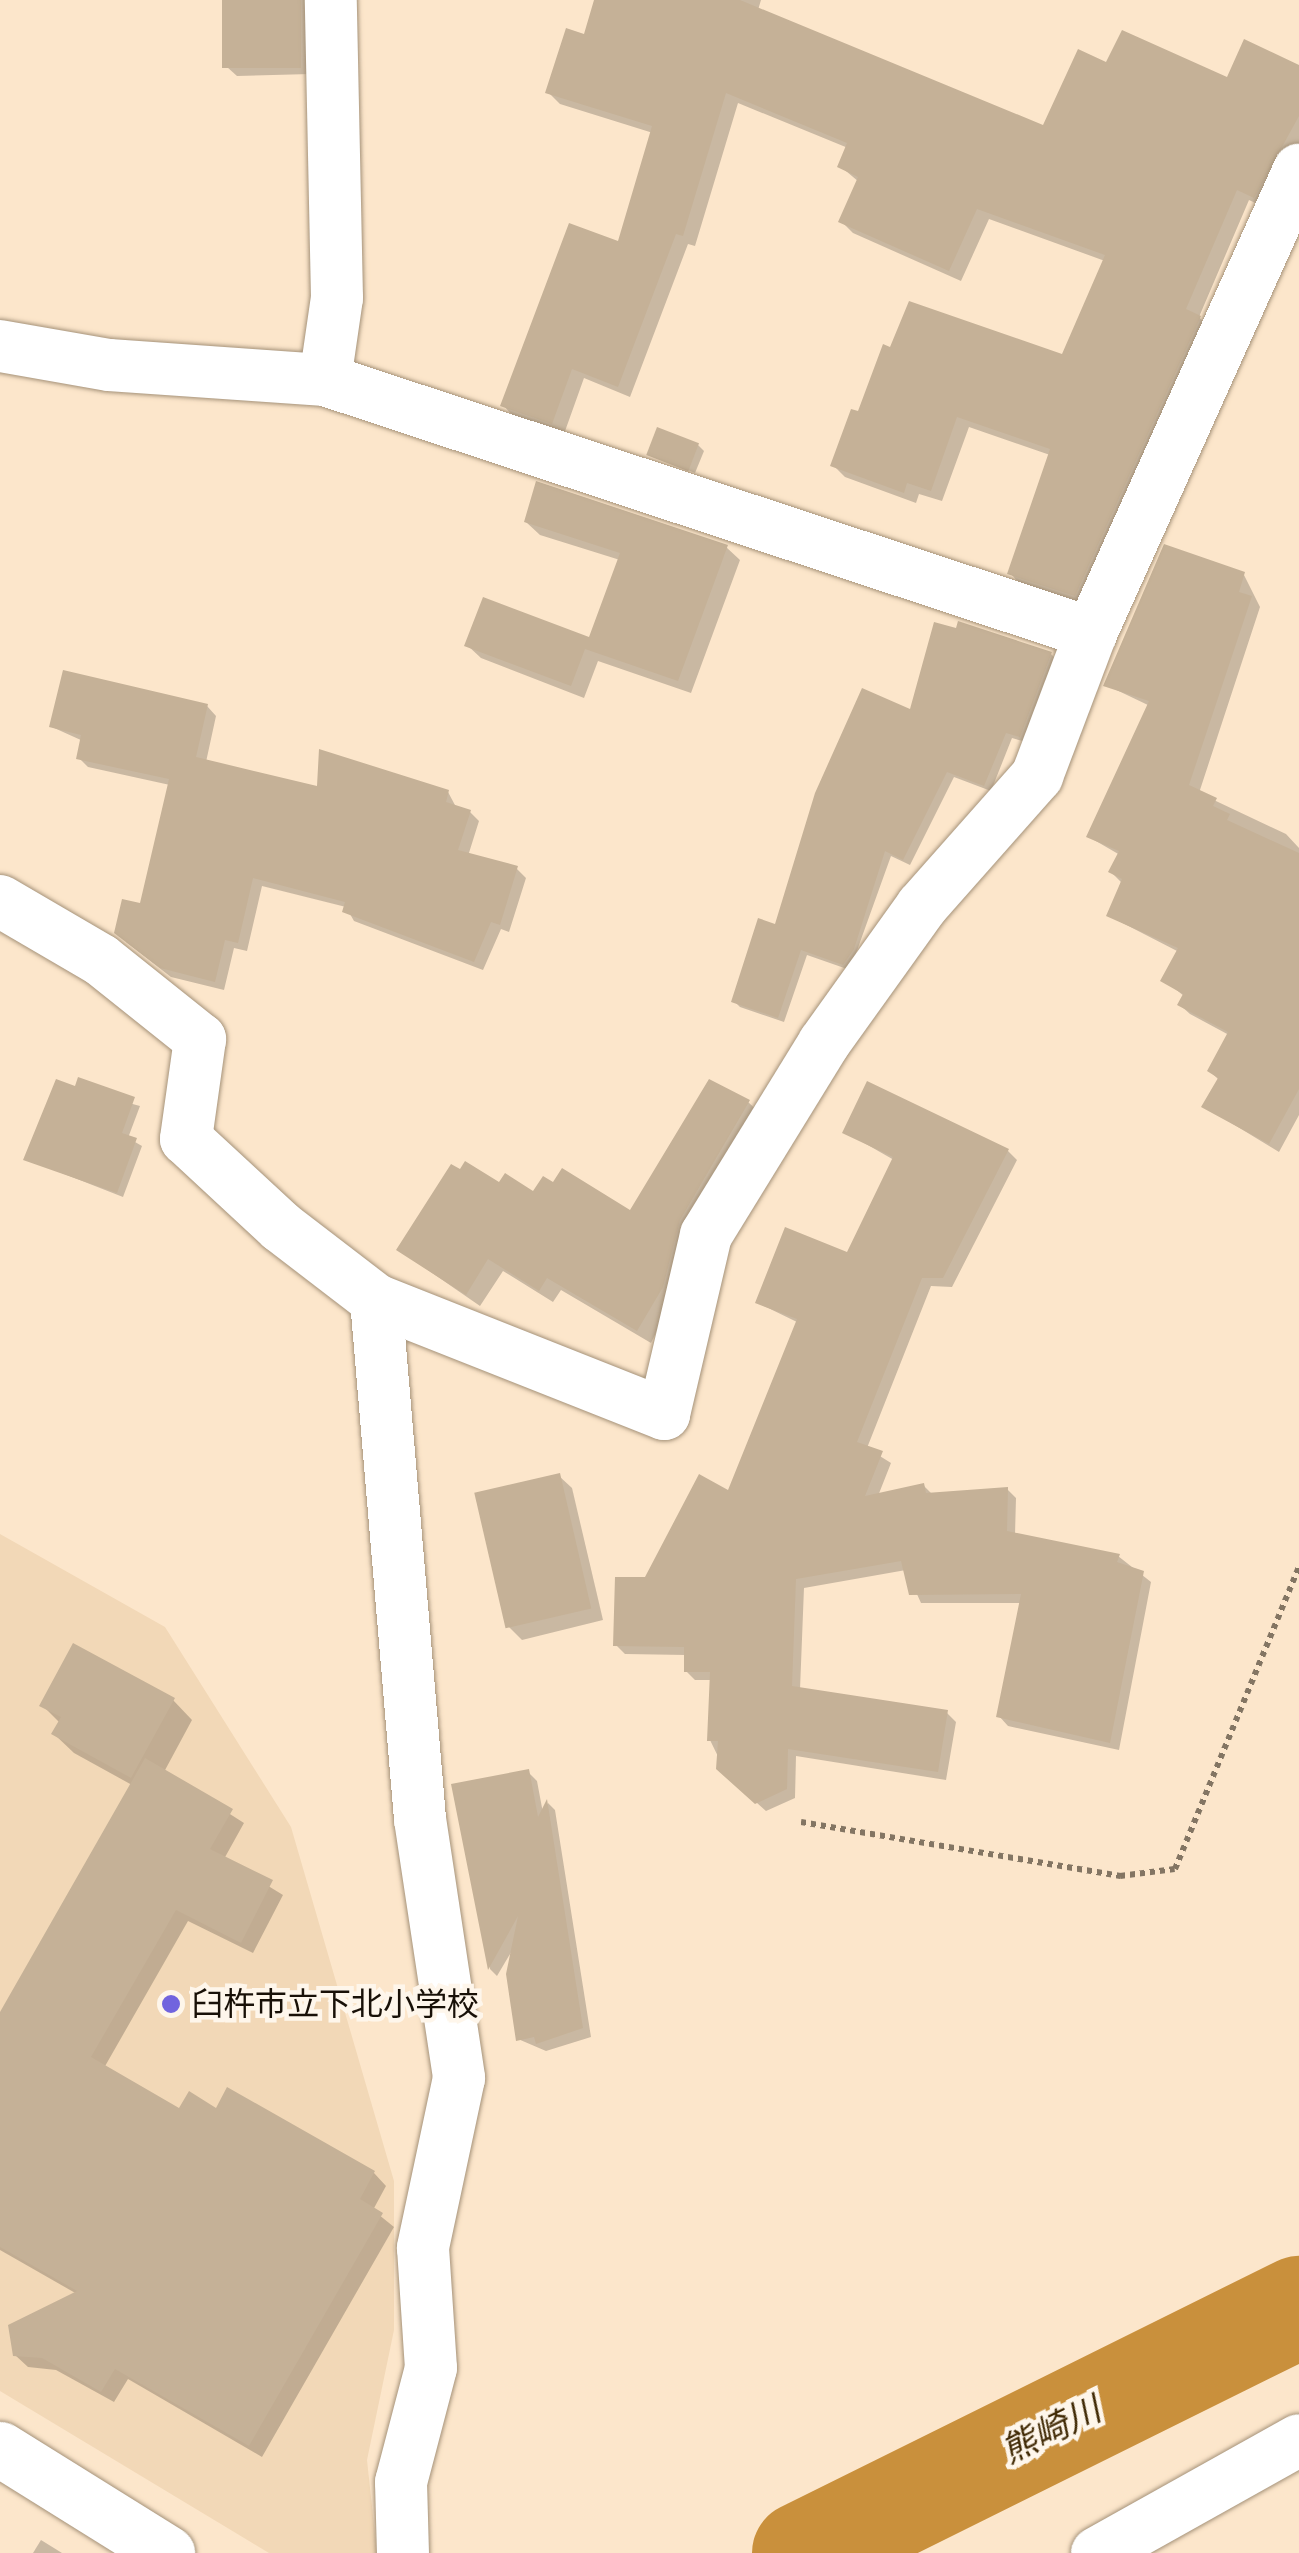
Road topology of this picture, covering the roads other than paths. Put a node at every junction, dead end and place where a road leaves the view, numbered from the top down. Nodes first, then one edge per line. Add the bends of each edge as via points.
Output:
1 (331, 0) edge
2 (1299, 170) edge
3 (0, 346) edge
4 (325, 380) junction
5 (1091, 633) junction
6 (0, 902) edge
7 (376, 1300) junction
8 (1299, 2440) edge
9 (0, 2449) edge
10 (167, 2553) edge
11 (403, 2553) edge
12 (1097, 2553) edge

1 - 4 street via 337,298
2 - 5 street
3 - 4 street via 109,365
4 - 5 street
5 - 7 street via 1038,776 911,922 824,1043 706,1236 664,1414
6 - 7 street via 101,960 200,1039 186,1140 281,1227
7 - 11 street via 420,1819 459,2078 423,2248 431,2368 401,2482
8 - 12 street
9 - 10 street

